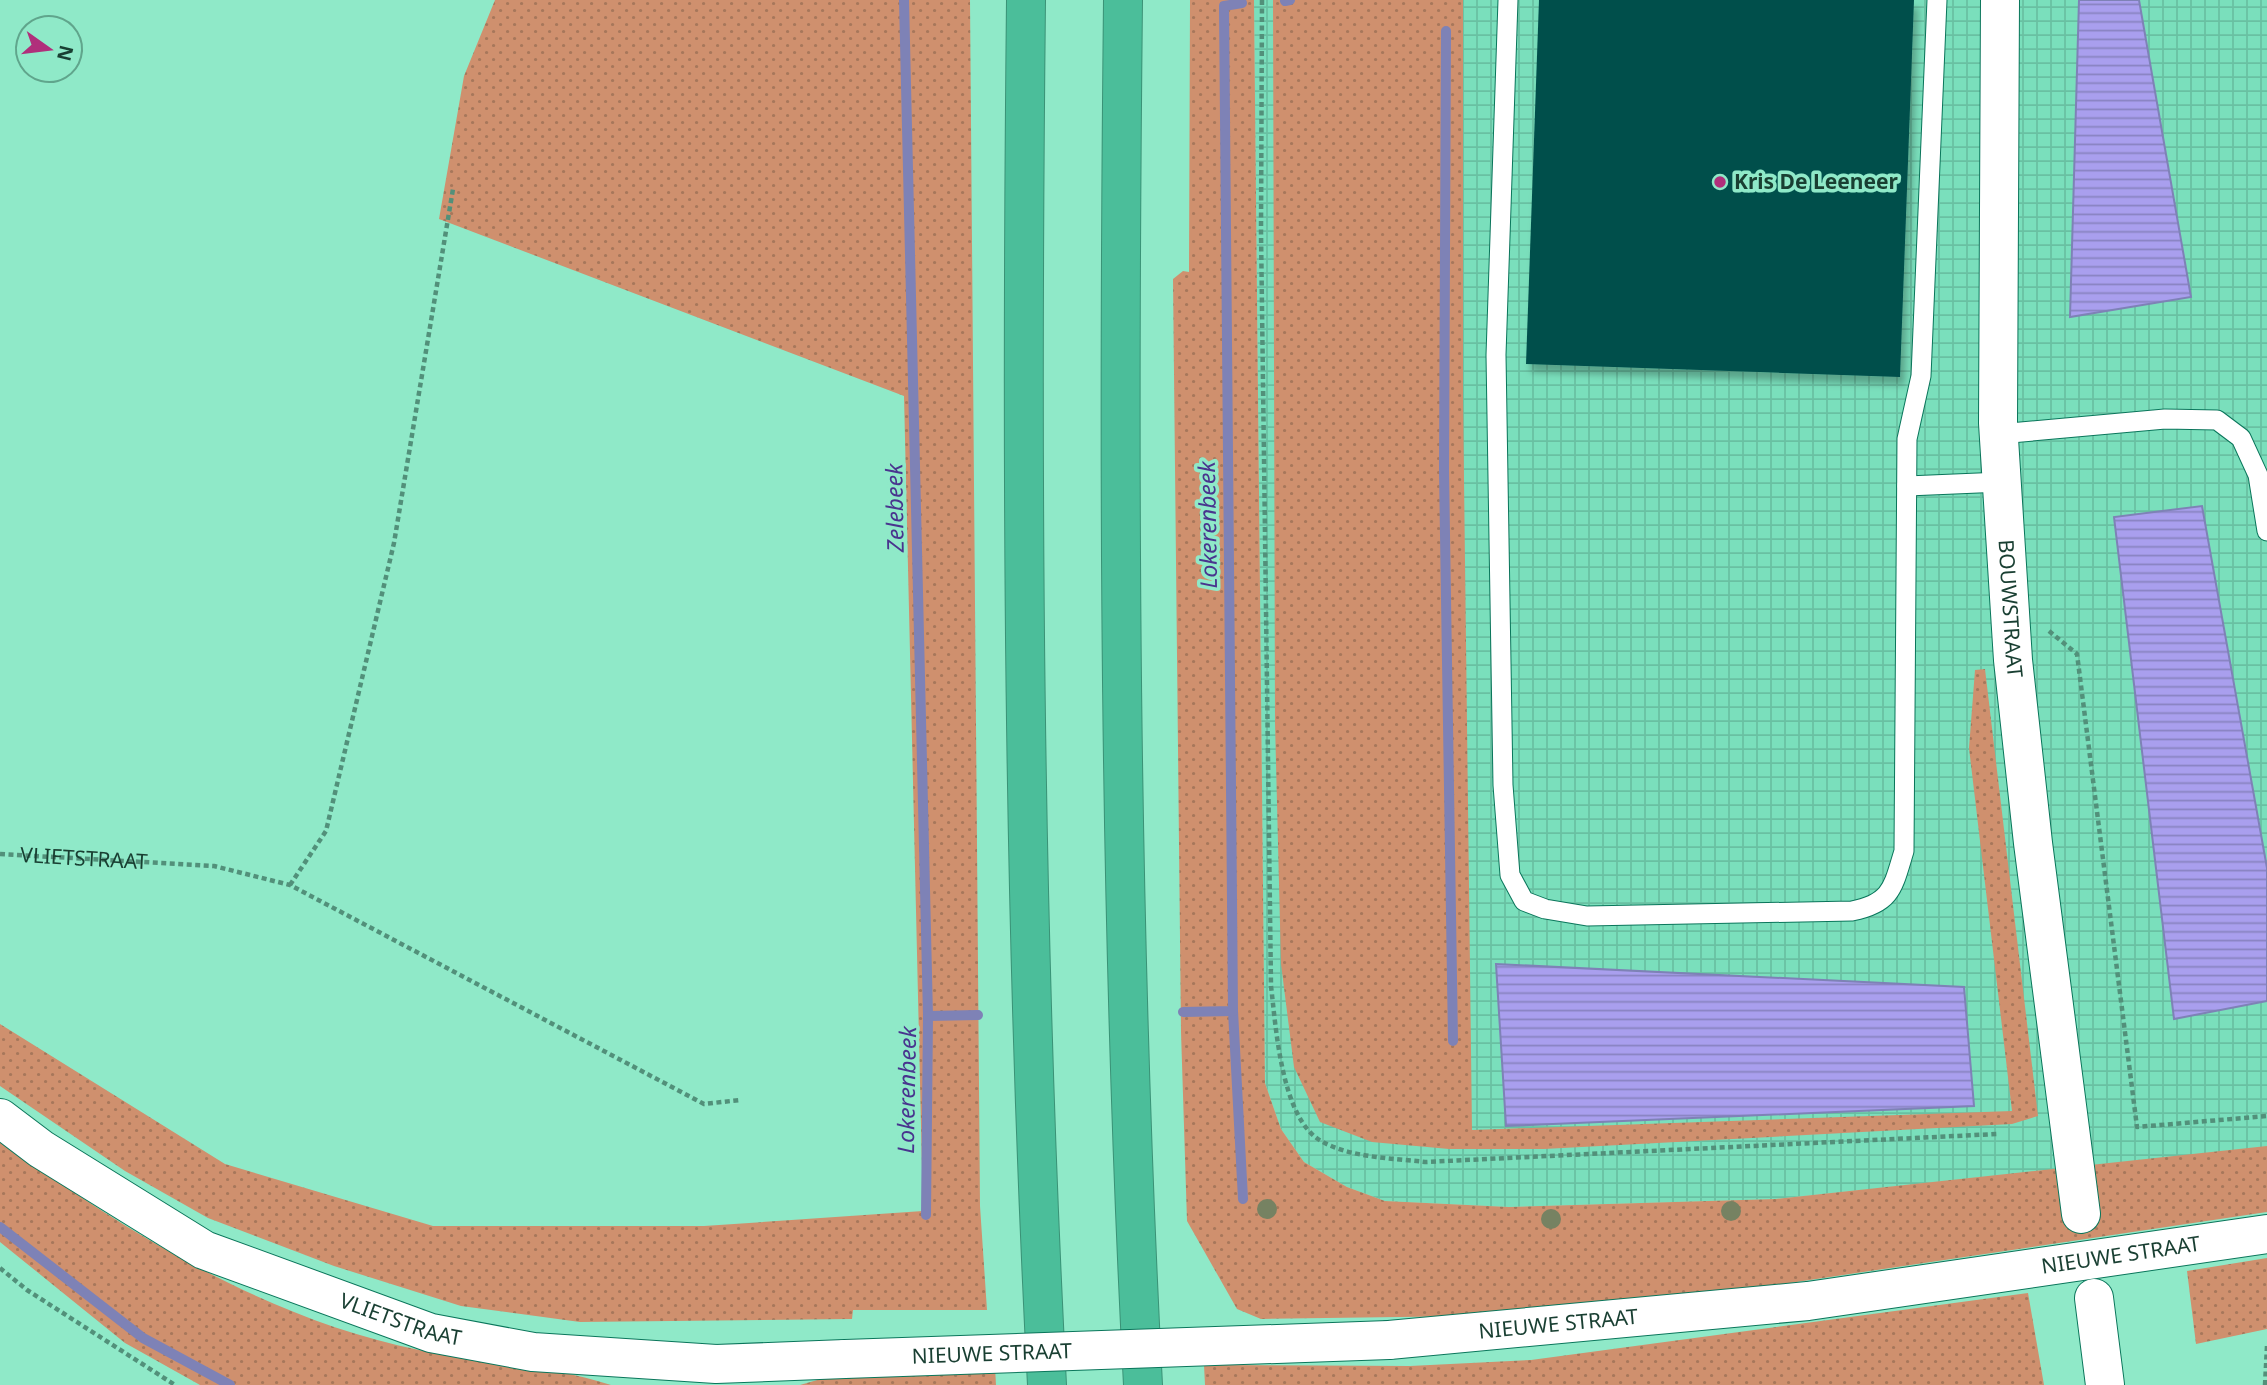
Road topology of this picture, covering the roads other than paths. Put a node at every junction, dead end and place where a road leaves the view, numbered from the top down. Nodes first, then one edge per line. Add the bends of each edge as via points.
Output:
1 (1026, 0) edge
2 (1123, 0) edge
3 (1508, 0) edge
4 (1937, 0) edge
5 (2000, 0) edge
6 (1999, 434) junction
7 (2002, 482) junction
8 (1907, 486) junction
9 (2267, 531) edge
10 (0, 1118) edge
11 (2081, 1214) dead end
12 (2267, 1234) edge
13 (2094, 1298) dead end
14 (845, 1359) joint
15 (715, 1375) edge
16 (1047, 1385) edge
17 (1143, 1385) edge
18 (2105, 1385) edge

1 - 16 highway via 1021,424 1035,1164
2 - 17 highway via 1118,421 1132,1158
3 - 8 lane via 1496,355 1503,785 1510,875 1524,901 1587,916 1875,907 1893,886 1904,851
4 - 8 lane via 1921,376 1907,439
5 - 6 street, BOUWSTRAAT
6 - 7 street, BOUWSTRAAT
6 - 9 lane via 2165,419 2217,420 2241,438 2258,475
7 - 8 lane
7 - 11 street, BOUWSTRAAT via 2033,843
10 - 15 street, VLIETSTRAAT via 41,1149 204,1250 431,1333 533,1352
12 - 14 street, NIEUWE STRAAT, bridge via 1808,1301 1389,1340
13 - 18 street
14 - 15 street, VLIETSTRAAT

